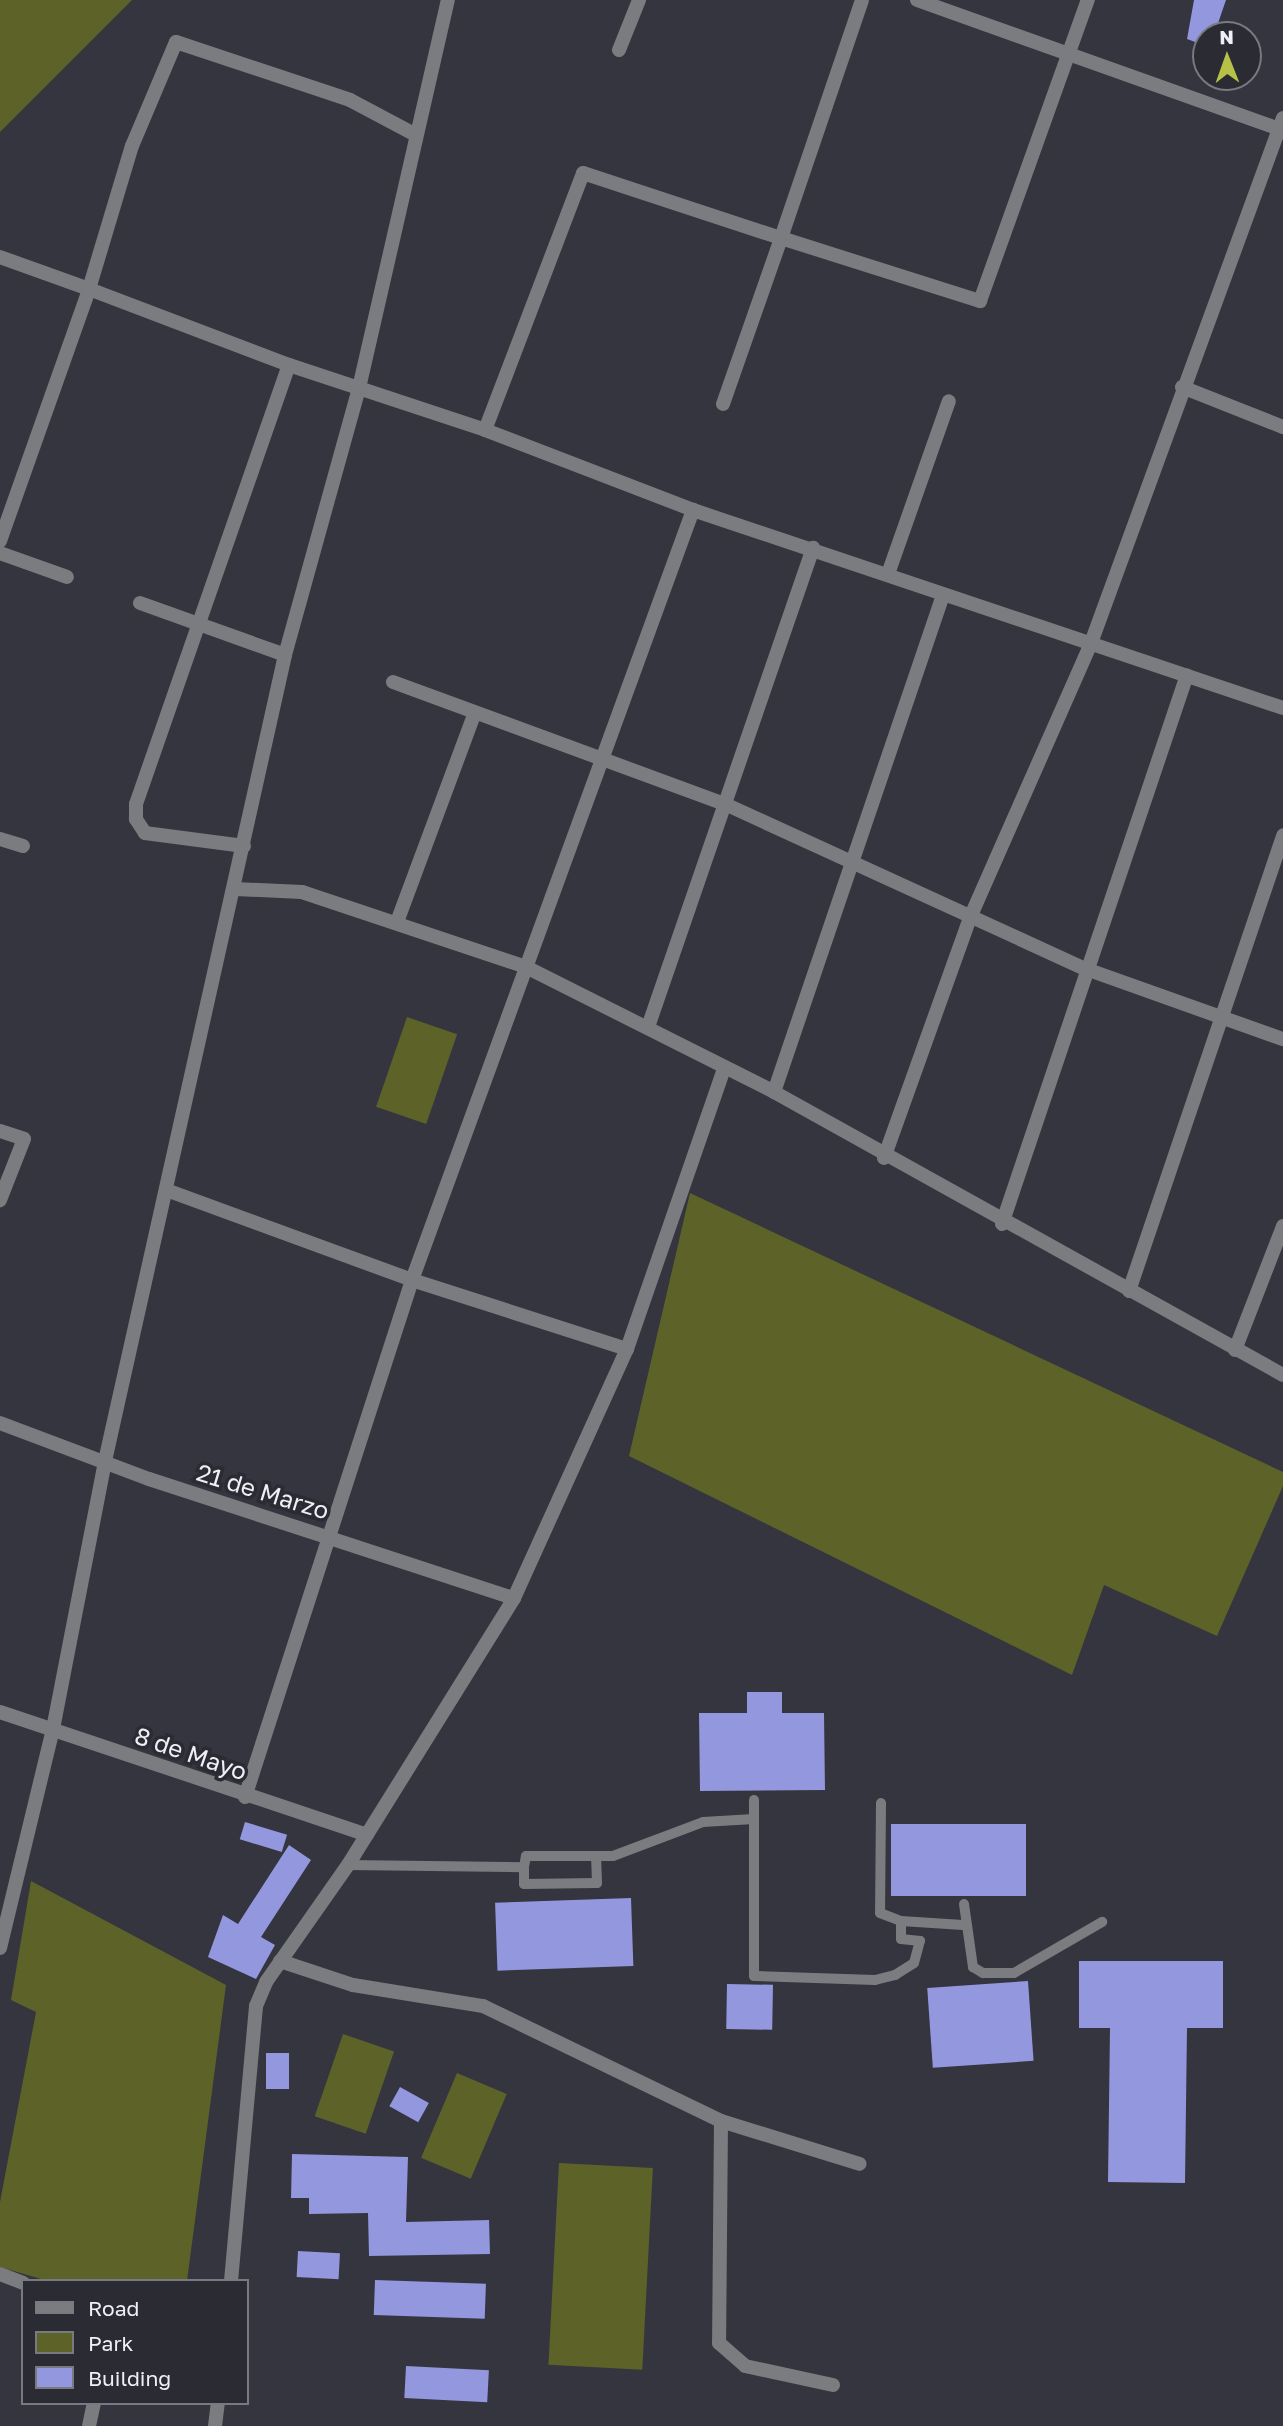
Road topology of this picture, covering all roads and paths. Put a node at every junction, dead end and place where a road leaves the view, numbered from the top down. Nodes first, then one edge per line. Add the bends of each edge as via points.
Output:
1 (448, 0) edge
2 (639, 0) edge
3 (862, 0) edge
4 (917, 0) edge
5 (1088, 0) edge
6 (619, 50) dead end
7 (1071, 51) junction
8 (1282, 126) edge
9 (414, 134) junction
10 (781, 238) junction
11 (0, 257) edge
12 (89, 289) junction
13 (289, 365) junction
14 (1182, 387) junction
15 (359, 388) junction
16 (949, 401) dead end
17 (723, 404) dead end
18 (1283, 427) edge
19 (485, 430) junction
20 (693, 510) junction
21 (0, 541) edge
22 (813, 548) junction
23 (0, 553) edge
24 (888, 574) junction
25 (67, 577) dead end
26 (943, 595) junction
27 (140, 603) dead end
28 (200, 626) junction
29 (1091, 643) junction
30 (285, 655) junction
31 (1187, 675) junction
32 (393, 682) dead end
33 (1283, 708) edge
34 (474, 715) junction
35 (604, 762) junction
36 (725, 804) junction
37 (1283, 835) edge
38 (0, 839) edge
39 (23, 846) dead end
40 (244, 846) junction
41 (848, 861) junction
42 (235, 889) junction
43 (969, 920) junction
44 (397, 922) junction
45 (526, 967) junction
46 (1086, 969) junction
47 (1219, 1014) junction
48 (648, 1027) junction
49 (1283, 1039) edge
50 (724, 1069) junction
51 (774, 1092) junction
52 (0, 1131) edge
53 (884, 1158) junction
54 (169, 1191) junction
55 (0, 1200) edge
56 (1002, 1224) junction
57 (1283, 1226) edge
58 (412, 1280) junction
59 (1129, 1291) junction
60 (627, 1349) junction
61 (1236, 1350) junction
62 (1283, 1375) edge
63 (0, 1423) edge
64 (105, 1461) junction
65 (331, 1536) junction
66 (514, 1598) junction
67 (0, 1712) edge
68 (53, 1729) junction
69 (245, 1797) junction
70 (754, 1800) dead end
71 (881, 1803) dead end
72 (754, 1819) junction
73 (367, 1835) junction
74 (596, 1856) junction
75 (348, 1865) junction
76 (524, 1867) junction
77 (964, 1904) dead end
78 (901, 1921) junction
79 (920, 1922) junction
80 (1102, 1922) dead end
81 (963, 1925) junction
82 (920, 1941) junction
83 (0, 1948) edge
84 (280, 1961) junction
85 (721, 2121) junction
86 (860, 2164) dead end
87 (0, 2273) edge
88 (231, 2279) edge
89 (21, 2282) edge
90 (833, 2385) dead end
91 (93, 2405) edge
92 (218, 2405) edge
93 (89, 2426) edge
94 (215, 2426) edge

1 - 9 street
2 - 6 street
3 - 10 street
4 - 7 street
5 - 7 street
7 - 8 street
7 - 10 street via 981,301
8 - 14 street
9 - 12 street via 350,100 176,43 132,146
9 - 15 street
10 - 17 street
10 - 19 street via 583,173
11 - 12 street
12 - 13 street
12 - 21 street
13 - 15 street
13 - 28 street
14 - 18 street
14 - 29 street
15 - 19 street
15 - 30 street
16 - 24 street
19 - 20 street
20 - 22 street
20 - 35 street
22 - 24 street
22 - 36 street
23 - 25 street
24 - 26 street
26 - 29 street
26 - 41 street
27 - 28 street
28 - 30 street
28 - 40 street via 136,804 136,820 145,833
29 - 31 street
29 - 43 street
30 - 40 street
31 - 33 street
31 - 46 street
32 - 34 street
34 - 35 street
34 - 44 street
35 - 36 street
35 - 45 street
36 - 41 street
36 - 48 street
37 - 47 street
38 - 39 street
40 - 42 street
41 - 43 street
41 - 51 street
42 - 44 street via 302,891
42 - 54 street
43 - 46 street
43 - 53 street
44 - 45 street
45 - 48 street
45 - 58 street
46 - 47 street
46 - 56 street
47 - 49 street
47 - 59 street
48 - 50 street
50 - 51 street
50 - 60 street
51 - 53 street
52 - 55 street via 24,1139
53 - 56 street
54 - 58 street
54 - 64 street
56 - 59 street
57 - 61 street
58 - 60 street
58 - 65 street
59 - 61 street
60 - 66 street
61 - 62 street
63 - 64 street, 21 de Marzo
64 - 65 street, 21 de Marzo
64 - 68 street
65 - 66 street, 21 de Marzo
65 - 69 street
66 - 73 street
67 - 68 street, 8 de Mayo
68 - 69 street, 8 de Mayo
68 - 83 street
69 - 73 street, 8 de Mayo
70 - 72 lane
71 - 78 lane via 880,1913
72 - 74 lane via 703,1822 672,1838
72 - 82 lane via 754,1976 875,1980 914,1963
73 - 75 street
74 - 76 lane via 526,1856
74 - 76 lane via 597,1882 524,1884
75 - 76 lane
75 - 84 street
77 - 81 lane
78 - 79 lane
78 - 82 lane via 901,1939
79 - 81 lane
79 - 82 lane
80 - 81 lane via 1014,1973 983,1973 974,1967
84 - 85 street via 353,1985 483,2006
84 - 88 street via 257,2006
85 - 86 street
85 - 90 street via 719,2343 745,2366
87 - 89 street
91 - 93 street
92 - 94 street

